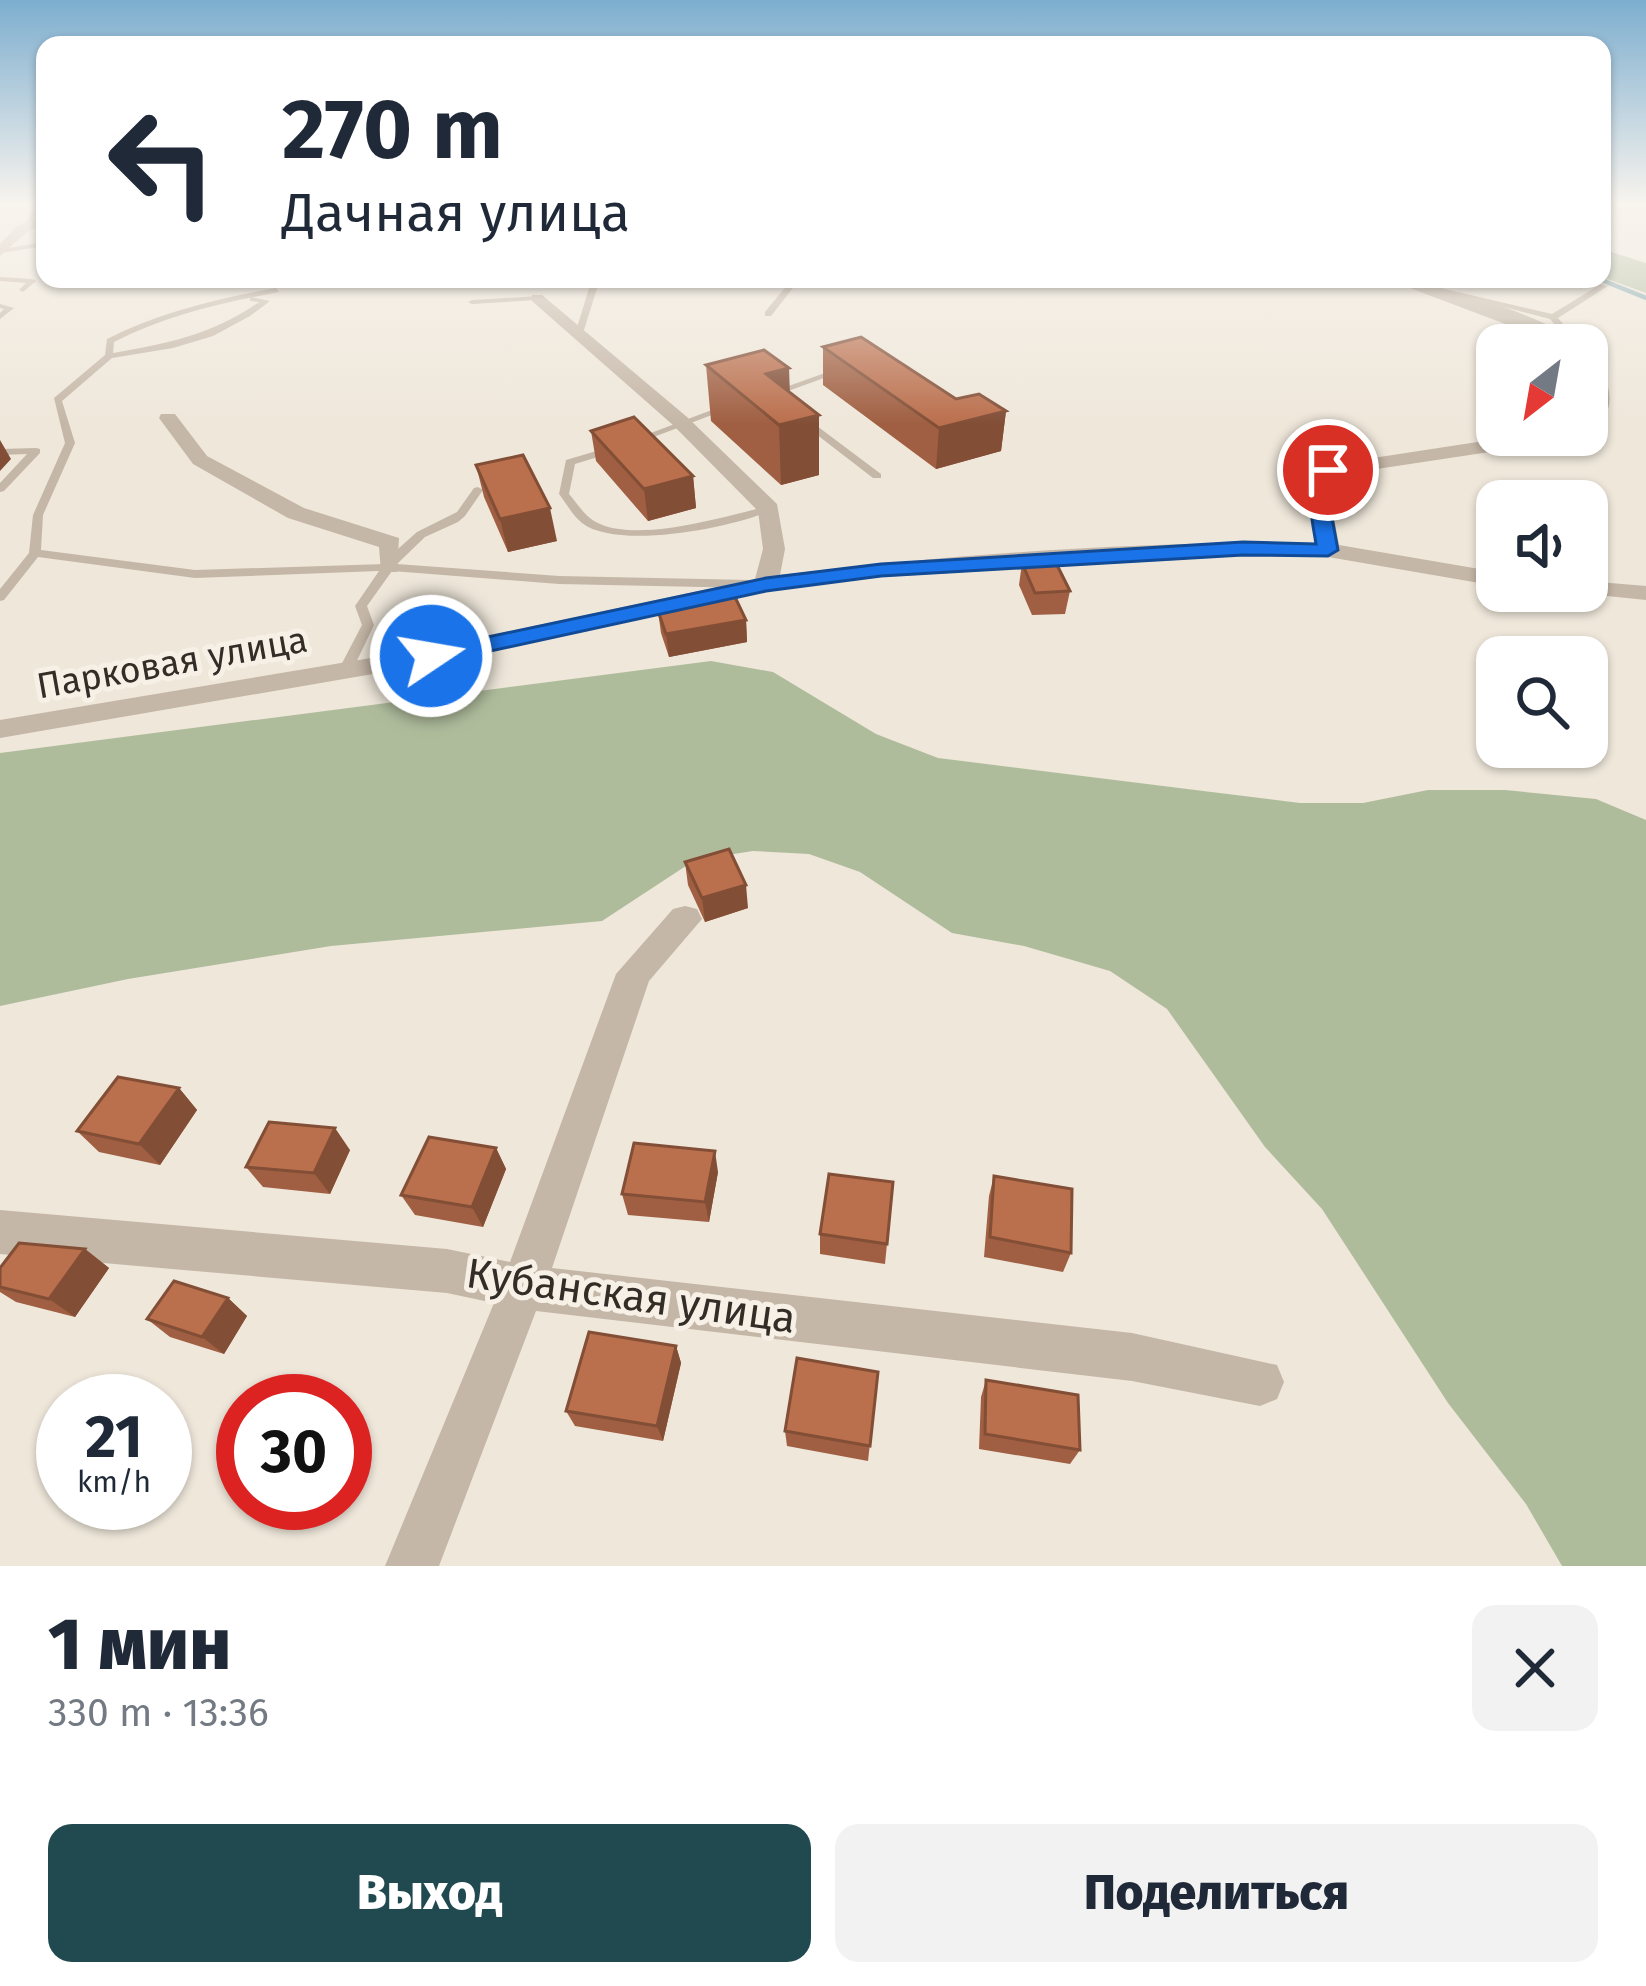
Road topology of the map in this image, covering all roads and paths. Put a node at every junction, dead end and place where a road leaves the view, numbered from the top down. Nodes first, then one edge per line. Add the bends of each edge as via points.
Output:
1 (0, 279) edge
2 (592, 288) edge
3 (789, 288) edge
4 (1425, 288) edge
5 (1432, 288) edge
6 (1601, 288) edge
7 (540, 289) edge
8 (23, 290) dead end
9 (276, 290) dead end
10 (242, 296) junction
11 (472, 302) dead end
12 (0, 306) edge
13 (767, 314) dead end
14 (0, 317) edge
15 (1553, 317) junction
16 (1524, 324) edge
17 (1559, 324) edge
18 (580, 332) junction
19 (109, 356) junction
20 (850, 368) edge
21 (747, 402) edge
22 (168, 418) dead end
23 (680, 421) junction
24 (1476, 448) edge
25 (0, 452) edge
26 (877, 476) dead end
27 (0, 489) edge
28 (478, 490) edge
29 (770, 509) junction
30 (1328, 550) junction
31 (35, 553) junction
32 (388, 567) junction
33 (1476, 575) edge
34 (766, 584) junction
35 (1608, 590) edge
36 (2, 591) edge
37 (1646, 593) edge
38 (346, 669) junction
39 (0, 729) edge
40 (685, 919) dead end
41 (0, 1232) edge
42 (523, 1286) junction
43 (1260, 1382) dead end
44 (412, 1566) edge

1 - 8 lane via 32,281
2 - 18 lane
3 - 13 lane
4 - 16 street
5 - 15 lane
6 - 15 lane
7 - 11 lane
7 - 18 street
9 - 10 lane
10 - 19 lane via 125,333 110,341
10 - 19 lane via 266,302 199,342
12 - 14 lane via 10,308
15 - 17 lane
18 - 23 street
19 - 31 lane via 57,400 70,443 38,515
20 - 26 lane via 770,395
21 - 23 lane
22 - 32 street via 200,460 238,482 296,513 391,542
23 - 29 street
23 - 29 lane via 570,463 565,494 590,524 653,531
24 - 30 street via 1328,470 1318,496
25 - 27 lane via 36,452
28 - 32 lane via 463,517 413,540
29 - 34 street via 774,549
30 - 33 street, Парковая улица
30 - 34 street, Парковая улица via 881,570
31 - 32 lane via 195,574
31 - 36 lane
32 - 34 lane
32 - 38 lane via 361,606 368,625
34 - 38 street, Парковая улица
35 - 37 street
38 - 39 street, Парковая улица
40 - 42 street via 634,974
41 - 42 street, Кубанская улица via 447,1271
42 - 43 street, Кубанская улица via 1132,1357
42 - 44 street

